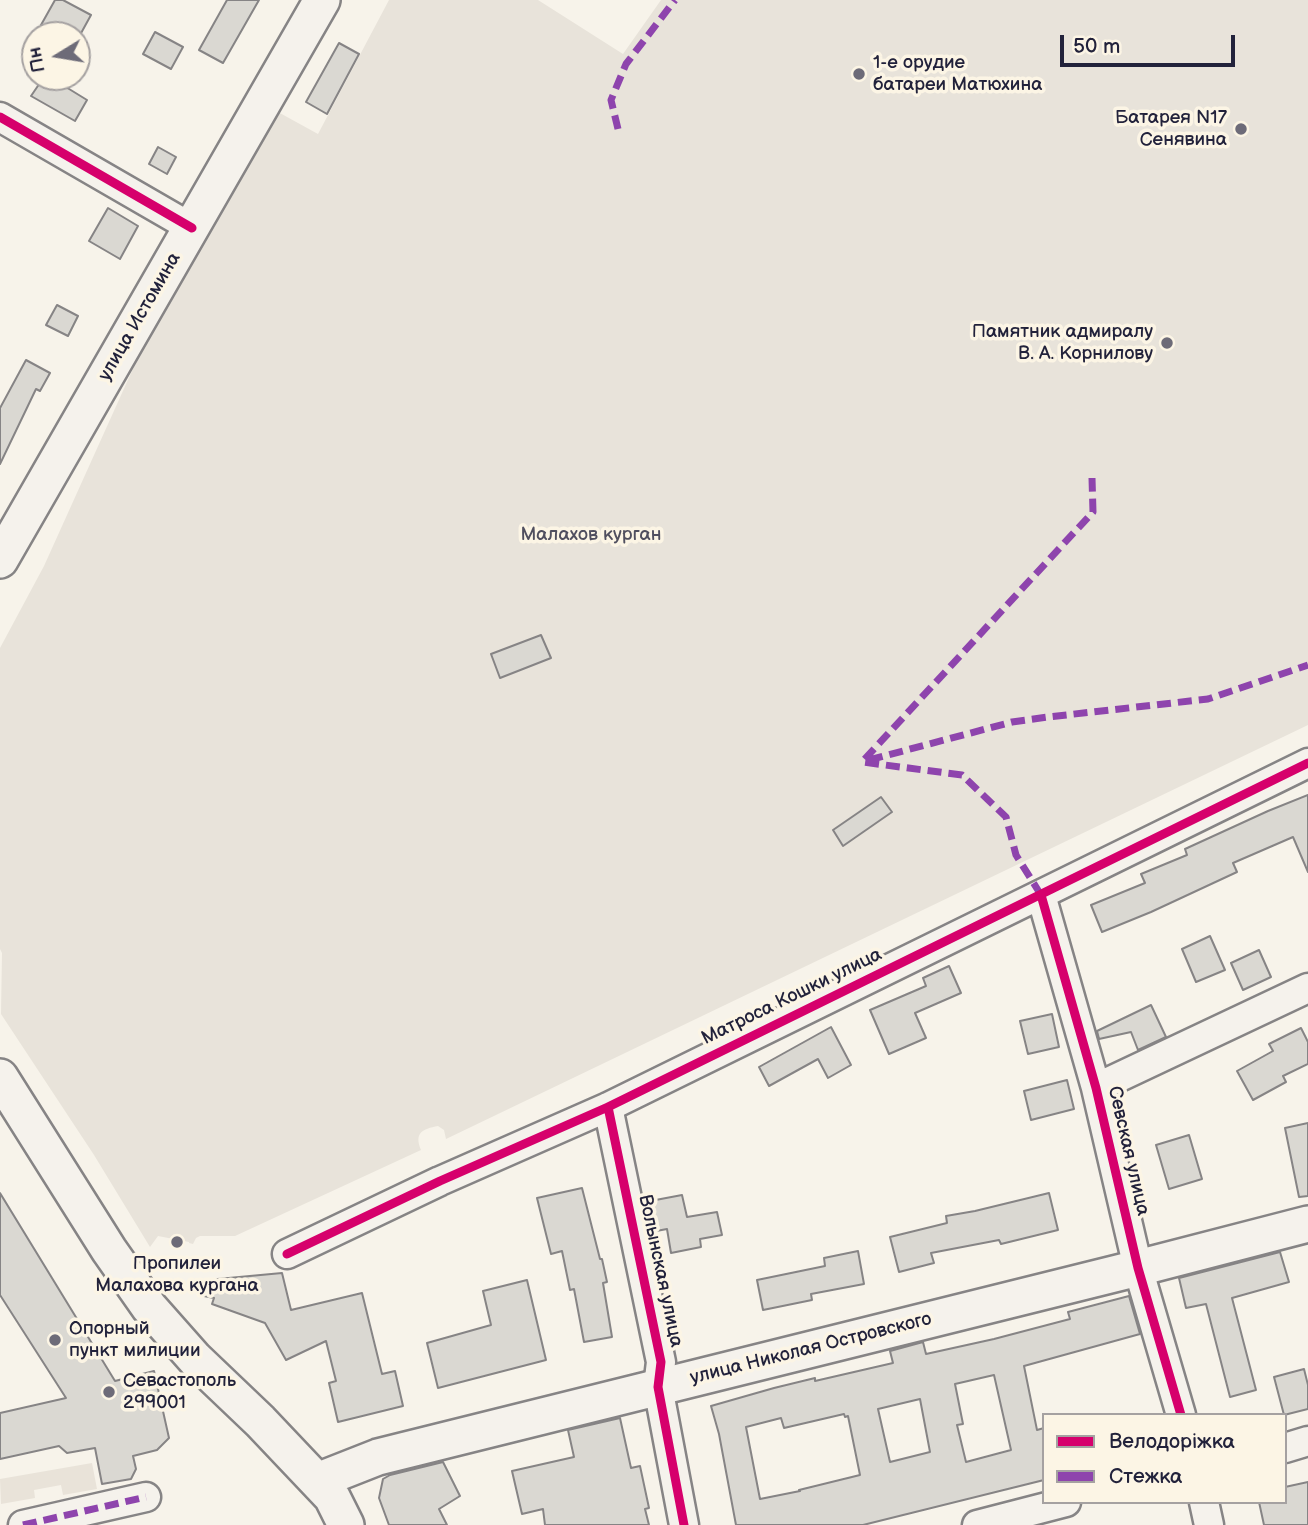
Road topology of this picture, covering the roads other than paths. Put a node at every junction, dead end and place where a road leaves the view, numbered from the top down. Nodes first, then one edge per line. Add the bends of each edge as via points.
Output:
1 (322, 0) edge
2 (0, 117) edge
3 (192, 228) junction
4 (0, 560) edge
5 (1308, 763) edge
6 (1041, 895) junction
7 (1308, 988) edge
8 (0, 1077) edge
9 (1096, 1088) junction
10 (608, 1107) junction
11 (1308, 1224) edge
12 (286, 1254) dead end
13 (1138, 1268) junction
14 (658, 1387) junction
15 (1180, 1413) edge
16 (1308, 1441) edge
17 (1287, 1447) edge
18 (317, 1481) junction
19 (146, 1497) dead end
20 (1058, 1504) edge
21 (1204, 1504) edge
22 (23, 1525) edge
23 (346, 1525) edge
24 (684, 1525) edge
25 (977, 1525) edge
26 (1209, 1525) edge

1 - 3 main road, улица Истомина
2 - 3 street
3 - 4 main road, улица Истомина
5 - 6 street, Матроса Кошки улица
6 - 9 street, Севская улица
6 - 10 street, Матроса Кошки улица
7 - 9 street
8 - 18 main road via 149,1307
9 - 13 street, Севская улица
10 - 12 street, Матроса Кошки улица
10 - 14 street, Волынская улица via 661,1362
11 - 13 main road, улица Николая Островского
13 - 14 main road, улица Николая Островского
13 - 15 street, Севская улица
14 - 18 main road, улица Николая Островского via 378,1457
14 - 24 street, Волынская улица
16 - 17 street
18 - 23 main road via 332,1497
19 - 22 street
20 - 25 street
21 - 26 street

